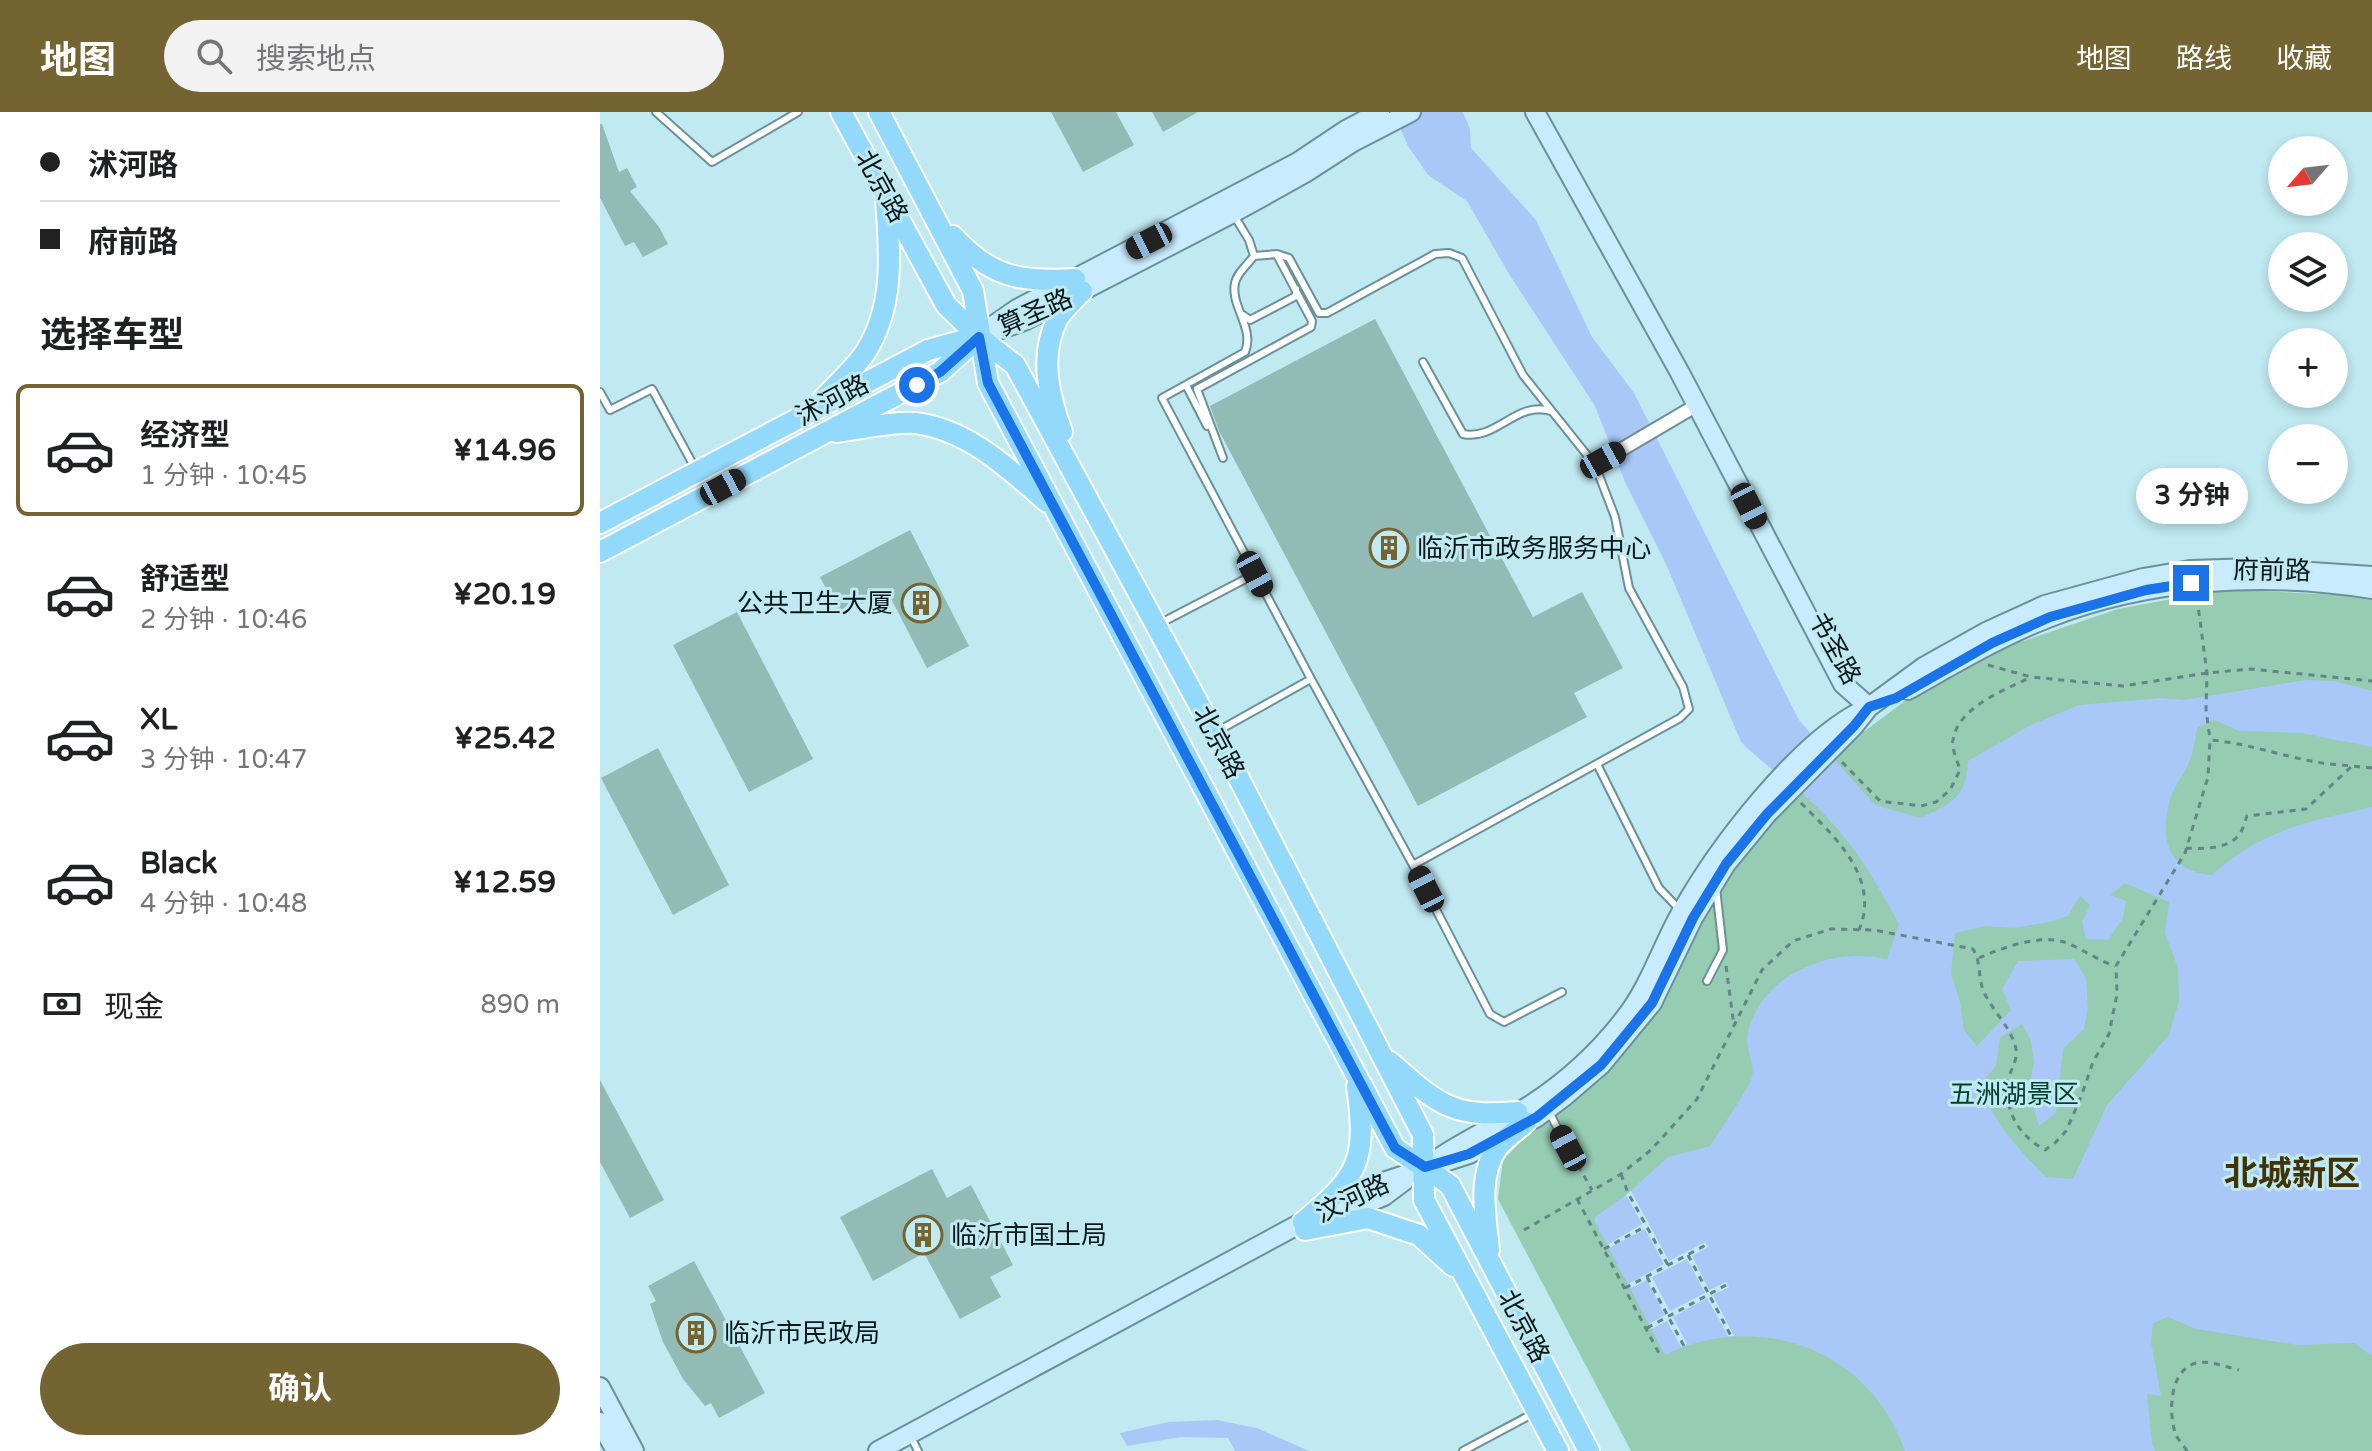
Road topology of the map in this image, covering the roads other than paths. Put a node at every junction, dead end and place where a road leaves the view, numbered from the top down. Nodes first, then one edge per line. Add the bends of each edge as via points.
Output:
1 (656, 112) edge
2 (798, 112) edge
3 (841, 112) edge
4 (879, 112) edge
5 (1380, 112) edge
6 (1411, 112) edge
7 (1535, 112) edge
8 (1547, 112) edge
9 (1349, 136) junction
10 (885, 192) junction
11 (932, 213) junction
12 (1233, 213) junction
13 (1277, 254) junction
14 (1254, 256) junction
15 (1078, 285) junction
16 (1296, 289) junction
17 (1243, 315) junction
18 (979, 337) junction
19 (1423, 362) dead end
20 (1186, 385) junction
21 (600, 392) edge
22 (1697, 405) junction
23 (812, 411) junction
24 (1554, 412) junction
25 (824, 434) junction
26 (1599, 462) junction
27 (697, 472) junction
28 (1080, 485) junction
29 (1056, 511) junction
30 (600, 523) edge
31 (600, 552) edge
32 (1255, 574) junction
33 (2372, 576) edge
34 (2372, 589) edge
35 (1156, 626) junction
36 (1311, 679) junction
37 (1869, 707) junction
38 (1214, 733) junction
39 (1598, 766) junction
40 (1762, 810) junction
41 (1413, 865) junction
42 (1715, 881) junction
43 (1682, 911) junction
44 (1707, 981) dead end
45 (1562, 992) dead end
46 (1381, 1054) junction
47 (1354, 1070) junction
48 (1547, 1109) junction
49 (1522, 1117) junction
50 (1568, 1148) road end
51 (1425, 1167) junction
52 (1304, 1226) junction
53 (1490, 1262) junction
54 (1465, 1278) junction
55 (600, 1387) edge
56 (1537, 1411) junction
57 (600, 1422) edge
58 (915, 1446) edge
59 (616, 1451) edge
60 (634, 1451) edge
61 (878, 1451) edge
62 (894, 1451) edge
63 (1463, 1451) edge
64 (1558, 1451) edge
65 (1589, 1451) edge

1 - 2 lane via 712,162
3 - 10 main road, 北京路
4 - 11 main road, 北京路
5 - 9 street, 算圣路
6 - 9 street, 算圣路
7 - 22 street, 书圣路
8 - 37 street, 书圣路
9 - 12 street, 算圣路 via 1305,173
9 - 15 street, 算圣路
10 - 18 main road, 北京路 via 946,305
10 - 23 main road via 891,270 883,317 865,354
11 - 15 main road via 971,256 1004,273
11 - 18 main road, 北京路 via 973,291
12 - 14 lane
12 - 15 street, 算圣路
13 - 14 lane
13 - 16 lane
13 - 24 lane via 1289,258 1319,313 1435,254 1462,258 1523,375
14 - 17 lane via 1235,284
15 - 18 street, 算圣路 via 1017,309
15 - 28 main road via 1058,319 1046,380
16 - 17 lane via 1296,296 1250,320
16 - 20 lane via 1311,327 1197,389 1223,458
17 - 20 lane via 1245,352
18 - 23 main road, 沭河路 via 928,350
18 - 25 main road, 沭河路 via 940,372
18 - 28 main road, 北京路 via 1015,365
18 - 29 main road, 北京路 via 988,383
19 - 24 lane via 1463,434 1489,431 1526,410
20 - 32 lane via 1162,398
21 - 27 lane via 610,410 652,389
22 - 26 street
22 - 37 street, 书圣路 via 1835,672
23 - 27 main road, 沭河路
24 - 26 lane
25 - 29 main road via 914,423 944,429 993,455
25 - 31 main road, 沭河路
26 - 39 lane via 1629,588 1683,687 1689,709
27 - 30 main road, 沭河路
28 - 35 main road, 北京路
29 - 47 main road, 北京路
32 - 35 lane
32 - 36 lane
33 - 37 street, 府前路 via 2316,570 2190,570 2093,591 2045,605 1986,632 1925,666
34 - 37 street, 府前路 via 2315,583 2198,583 2146,590 2050,617
35 - 38 main road, 北京路
36 - 38 lane
36 - 41 lane
37 - 40 street, 府前路
38 - 46 main road, 北京路
39 - 41 lane
39 - 43 lane via 1659,888
40 - 42 street, 府前路
40 - 43 street, 府前路 via 1715,856
41 - 45 lane via 1496,1020 1504,1022
42 - 44 lane via 1723,950
42 - 48 street, 府前路 via 1635,1027 1601,1065
43 - 49 street, 府前路 via 1625,1019 1592,1056
46 - 49 main road via 1430,1097 1458,1110
46 - 51 main road, 北京路 via 1423,1135
47 - 51 main road, 北京路 via 1395,1148
47 - 52 main road via 1362,1121 1359,1159 1340,1191
48 - 49 street, 府前路
48 - 50 lane
49 - 51 street, 府前路 via 1469,1154
49 - 53 main road via 1486,1171
51 - 52 street, 汶河路 via 1384,1196
51 - 53 main road, 北京路 via 1450,1185
51 - 54 main road, 北京路 via 1424,1200
52 - 54 main road via 1368,1218 1392,1225 1419,1235
52 - 58 street, 汶河路
52 - 61 street, 汶河路
53 - 65 main road, 北京路
54 - 56 main road, 北京路
55 - 60 street
56 - 63 lane
56 - 64 main road, 北京路
57 - 59 street
58 - 62 street, 汶河路

